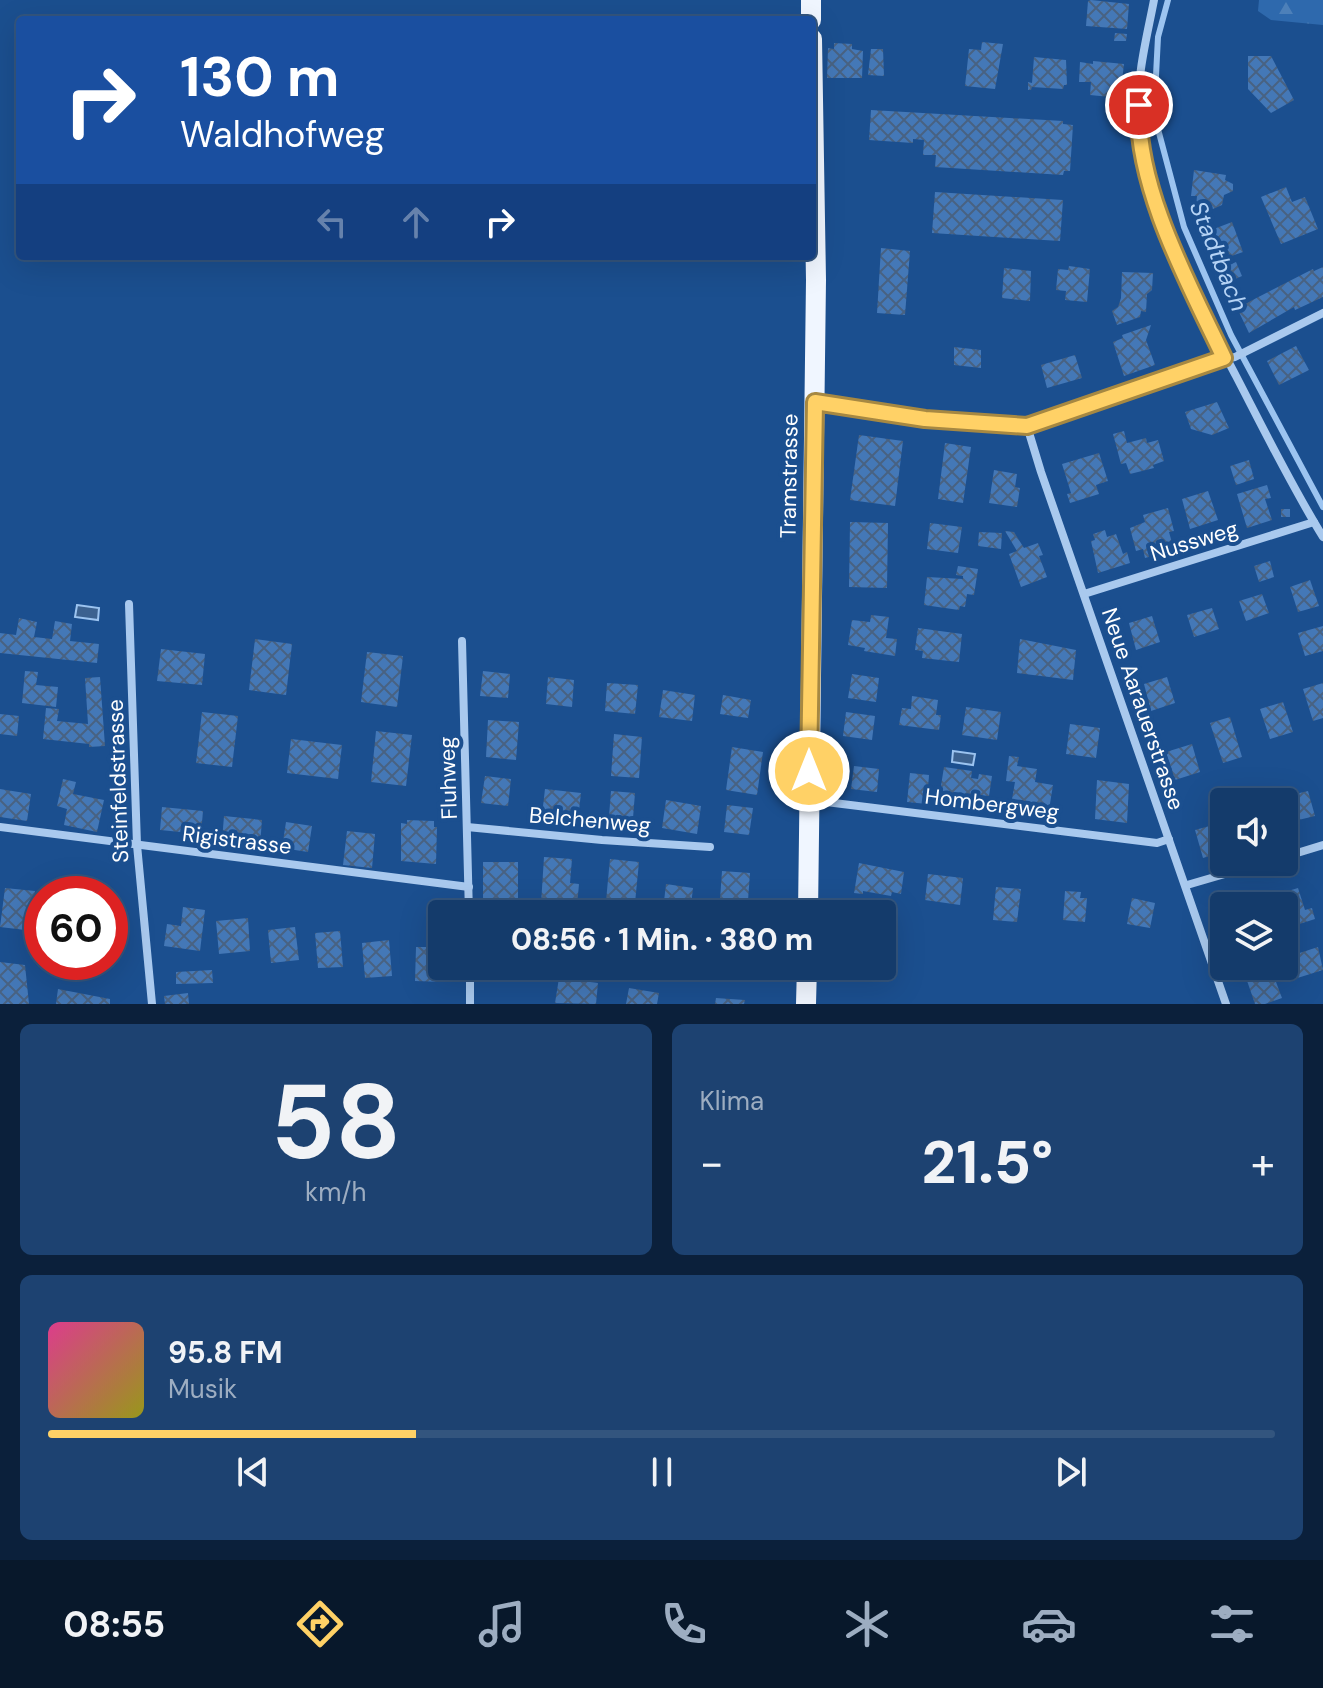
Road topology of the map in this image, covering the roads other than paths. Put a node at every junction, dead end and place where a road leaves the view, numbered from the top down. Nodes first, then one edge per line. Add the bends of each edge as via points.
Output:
1 (1154, 0) edge
2 (814, 260) edge
3 (1323, 313) edge
4 (1224, 358) junction
5 (815, 402) junction
6 (1027, 426) junction
7 (1314, 522) junction
8 (1323, 537) edge
9 (1084, 594) junction
10 (129, 604) dead end
11 (462, 641) dead end
12 (809, 799) junction
13 (0, 827) edge
14 (467, 827) junction
15 (1169, 839) junction
16 (137, 845) junction
17 (1323, 845) edge
18 (710, 847) dead end
19 (1298, 853) edge
20 (1218, 876) edge
21 (1187, 885) junction
22 (469, 887) junction
23 (469, 900) edge
24 (808, 900) edge
25 (470, 980) edge
26 (807, 980) edge
27 (152, 1004) edge
28 (470, 1004) edge
29 (806, 1004) edge
30 (1226, 1004) edge

1 - 4 street via 1139,111 1145,162 1177,258
2 - 5 main road, Tramstrasse
3 - 4 street
4 - 6 street
4 - 7 street
5 - 6 street via 925,419
5 - 12 main road, Tramstrasse
6 - 9 street, Neue Aarauerstrasse
7 - 8 street
7 - 9 street, Nussweg
9 - 15 street, Neue Aarauerstrasse
10 - 16 street, Steinfeldstrasse
11 - 14 street, Fluhweg
12 - 15 street, Hombergweg via 1157,843
12 - 24 main road, Tramstrasse
13 - 16 street, Rigistrasse
14 - 18 street, Belchenweg
14 - 22 street, Fluhweg
15 - 21 street, Neue Aarauerstrasse
16 - 22 street, Rigistrasse
16 - 27 street, Steinfeldstrasse
17 - 19 street
20 - 21 street
21 - 30 street, Neue Aarauerstrasse
22 - 23 street, Fluhweg
25 - 28 street
26 - 29 main road

